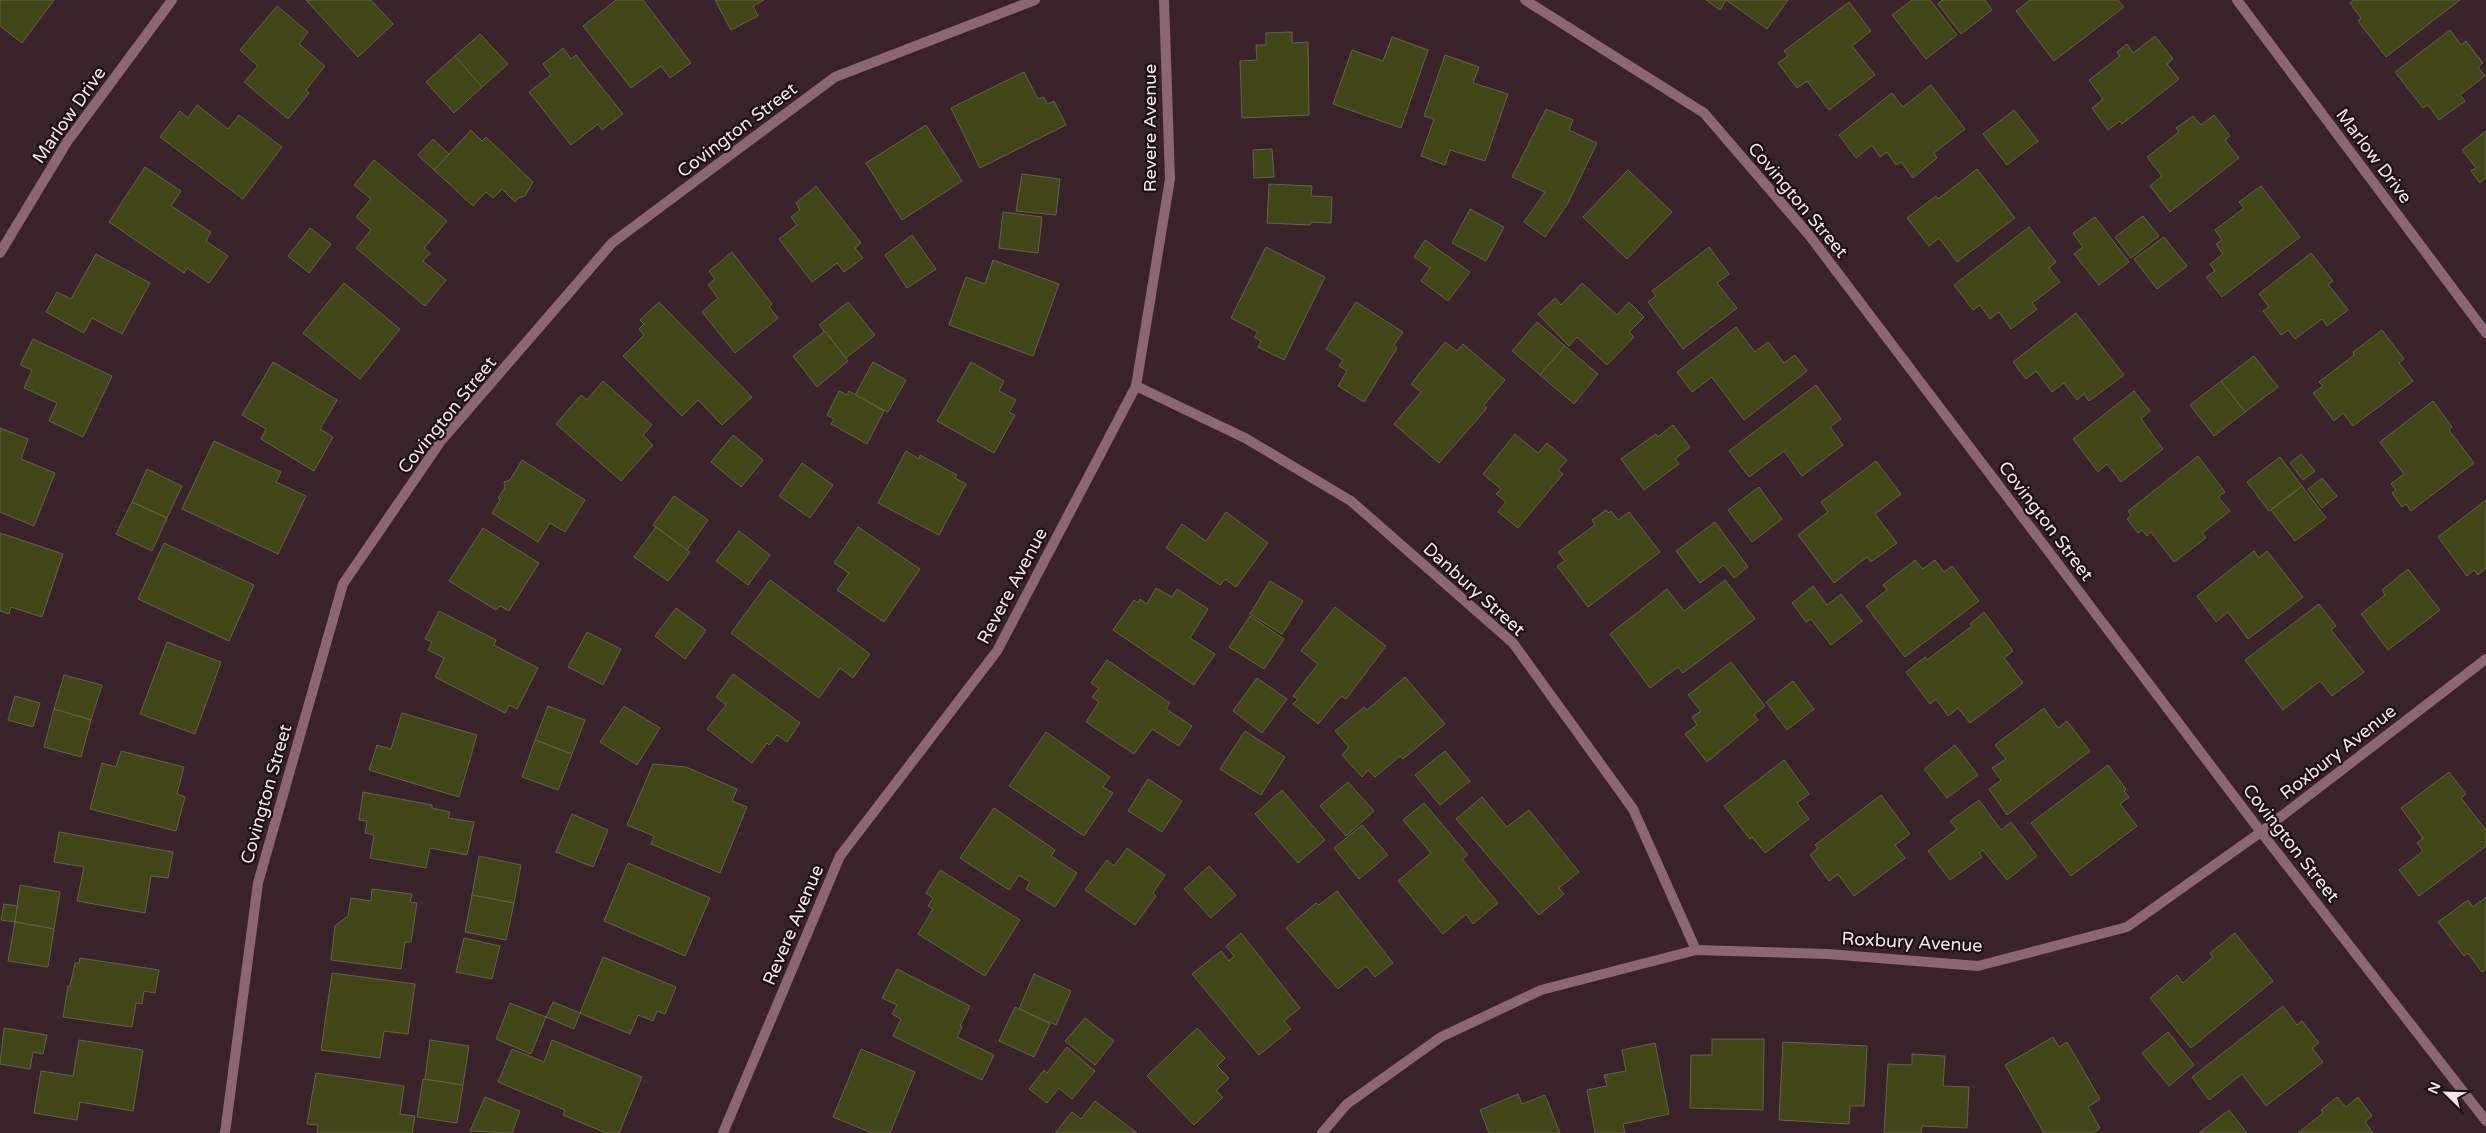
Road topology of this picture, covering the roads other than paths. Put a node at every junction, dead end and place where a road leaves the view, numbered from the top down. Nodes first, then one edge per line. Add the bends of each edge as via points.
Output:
1 (172, 0) edge
2 (1035, 0) edge
3 (1164, 0) edge
4 (1525, 0) edge
5 (2236, 0) edge
6 (0, 253) edge
7 (2486, 333) edge
8 (1136, 386) junction
9 (2486, 659) edge
10 (2261, 832) junction
11 (1696, 950) junction
12 (2486, 1121) edge
13 (225, 1133) edge
14 (723, 1133) edge
15 (1322, 1133) edge

1 - 6 street, Marlow Drive via 67,142
2 - 13 street, Covington Street via 835,77 628,231 612,243 441,442 343,584 258,883
3 - 8 street, Revere Avenue via 1170,179
4 - 10 street, Covington Street via 1704,113 1809,235
5 - 7 street, Marlow Drive
8 - 11 street, Danbury Street via 1245,438 1350,501 1513,643 1634,809
8 - 14 street, Revere Avenue via 997,651 840,856
9 - 10 street, Roxbury Avenue
10 - 11 street, Roxbury Avenue via 2127,928 1978,966 1828,954
10 - 12 street, Covington Street
11 - 15 street, Roxbury Avenue via 1541,990 1441,1037 1347,1104

